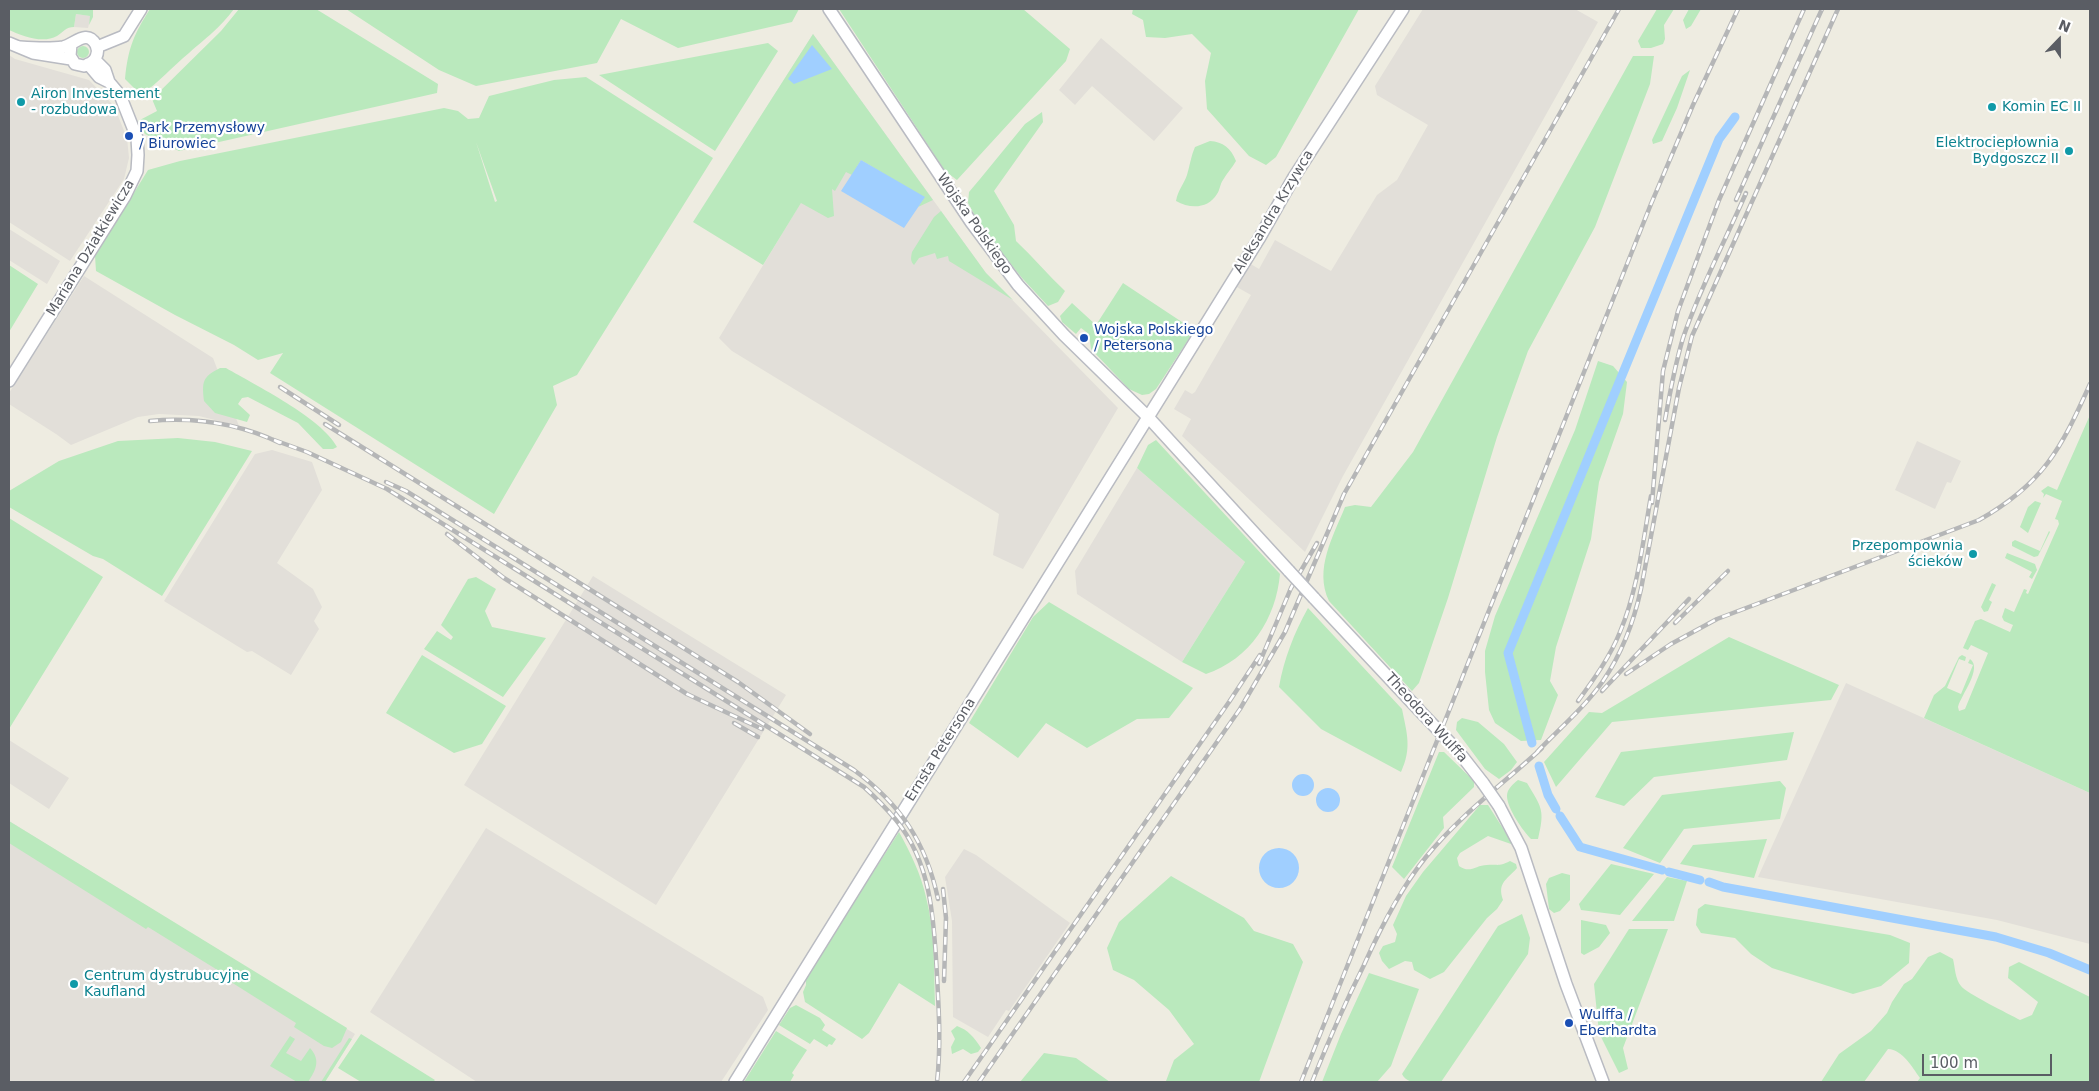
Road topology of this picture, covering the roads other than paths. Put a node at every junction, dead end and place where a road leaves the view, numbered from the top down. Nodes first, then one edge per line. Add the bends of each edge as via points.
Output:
1 (141, 9) edge
2 (829, 9) edge
3 (1403, 9) edge
4 (9, 43) edge
5 (71, 44) junction
6 (20, 47) junction
7 (97, 48) junction
8 (71, 59) junction
9 (92, 62) junction
10 (9, 381) edge
11 (1148, 417) junction
12 (734, 1082) edge
13 (1603, 1082) edge

1 - 7 street via 124,36
2 - 11 street, Wojska Polskiego via 966,215 1018,285
3 - 11 street, Aleksandra Krzywca via 1294,177
4 - 6 street
5 - 6 street via 46,48
5 - 7 street via 84,38 91,40
5 - 8 street
6 - 8 street via 33,53
7 - 9 street
8 - 9 street via 78,65
9 - 10 street, Mariana Dziatkiewicza via 105,70 109,82 120,95 135,132 137,171 125,196
11 - 12 street, Ernsta Petersona
11 - 13 street, Theodora Wulffa, bridge via 1458,751 1483,782 1521,848 1566,984

